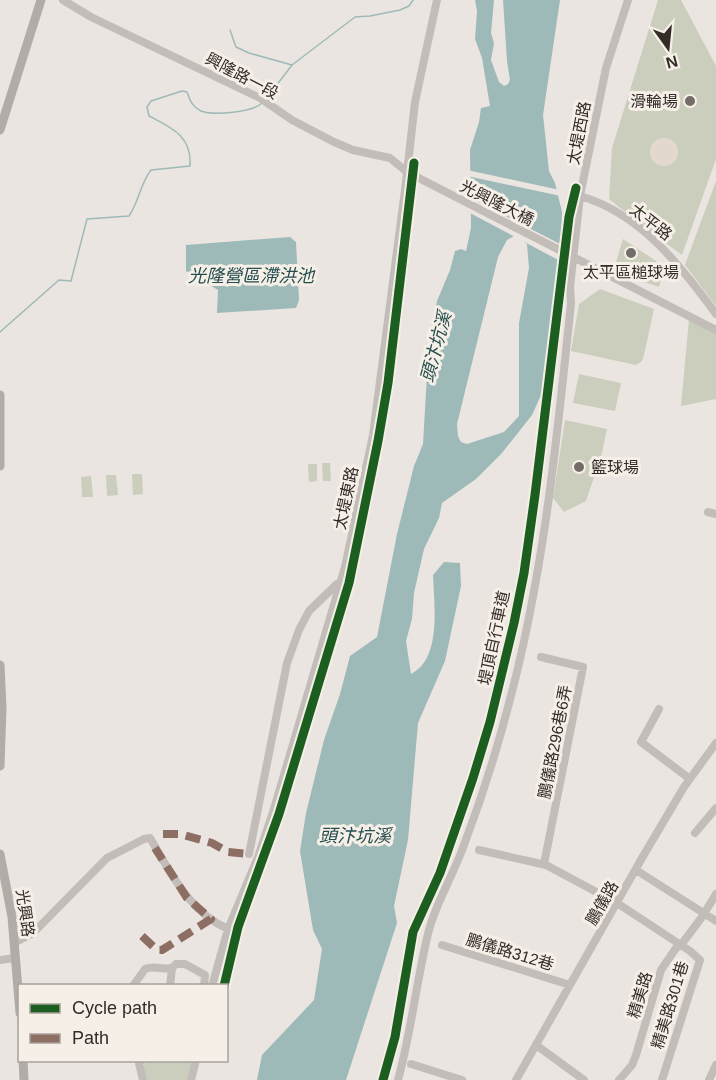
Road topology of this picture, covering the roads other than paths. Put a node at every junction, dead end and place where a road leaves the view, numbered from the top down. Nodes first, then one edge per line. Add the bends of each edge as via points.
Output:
1 (41, 0) edge
2 (63, 0) edge
3 (437, 0) edge
4 (628, 0) edge
5 (0, 130) edge
6 (407, 172) junction
7 (580, 196) junction
8 (574, 258) junction
9 (716, 314) edge
10 (716, 330) edge
11 (0, 395) edge
12 (0, 466) edge
13 (337, 584) dead end
14 (541, 657) dead end
15 (0, 665) edge
16 (659, 709) dead end
17 (716, 743) edge
18 (0, 766) edge
19 (690, 779) junction
20 (716, 808) edge
21 (695, 833) dead end
22 (479, 850) dead end
23 (0, 854) edge
24 (249, 854) dead end
25 (544, 864) junction
26 (636, 870) junction
27 (716, 894) edge
28 (617, 903) junction
29 (704, 915) junction
30 (716, 921) edge
31 (228, 929) junction
32 (14, 943) junction
33 (442, 945) dead end
34 (681, 945) junction
35 (15, 958) junction
36 (0, 960) edge
37 (172, 968) junction
38 (205, 981) edge
39 (134, 984) edge
40 (170, 984) edge
41 (213, 984) edge
42 (570, 985) junction
43 (18, 991) edge
44 (536, 1045) junction
45 (23, 1062) edge
46 (140, 1062) edge
47 (196, 1062) edge
48 (411, 1064) dead end
49 (716, 1066) edge
50 (24, 1080) edge
51 (143, 1080) edge
52 (191, 1080) edge
53 (398, 1080) edge
54 (462, 1080) edge
55 (516, 1080) edge
56 (584, 1080) edge
57 (619, 1080) edge
58 (662, 1080) edge
59 (709, 1080) edge

1 - 5 main road
2 - 6 street, 興隆路一段 via 260,98 334,142 390,158
3 - 6 street, 太堤東路 via 415,102
4 - 7 street, 太堤西路 via 606,68
6 - 8 street, 光興隆大橋
6 - 31 street, 太堤東路 via 373,435 345,567 274,809
7 - 8 street, 太堤西路
7 - 9 street, 太平路 via 623,216 668,252
8 - 10 street
8 - 53 street, 太堤西路 via 548,502 522,651 484,788 427,936
11 - 12 main road
13 - 24 street via 309,611 287,663
14 - 25 street, 鵬儀路296巷6弄 via 584,667
15 - 18 main road
16 - 19 street via 641,742
17 - 19 street, 鵬儀路
19 - 26 street, 鵬儀路
20 - 21 street
22 - 25 street
23 - 32 main road, 光興路
25 - 28 street
26 - 28 street, 鵬儀路
26 - 29 street
27 - 29 street, 精美路
28 - 34 street
28 - 42 street, 鵬儀路
29 - 30 street
29 - 34 street, 精美路
31 - 32 street via 215,923 187,898 150,838 108,858 33,933
31 - 41 street, 太堤東路
32 - 35 main road, 光興路
33 - 42 street, 鵬儀路312巷
34 - 57 street, 精美路 via 661,970 636,1055
34 - 58 street, 精美路301巷 via 700,964
35 - 36 street
35 - 43 main road, 光興路
37 - 38 street via 185,964 202,973
37 - 39 street via 153,966 141,971
37 - 40 street
42 - 44 street, 鵬儀路
44 - 55 street, 鵬儀路
44 - 56 street
45 - 50 main road
46 - 51 street
47 - 52 street
48 - 54 street
49 - 59 street

